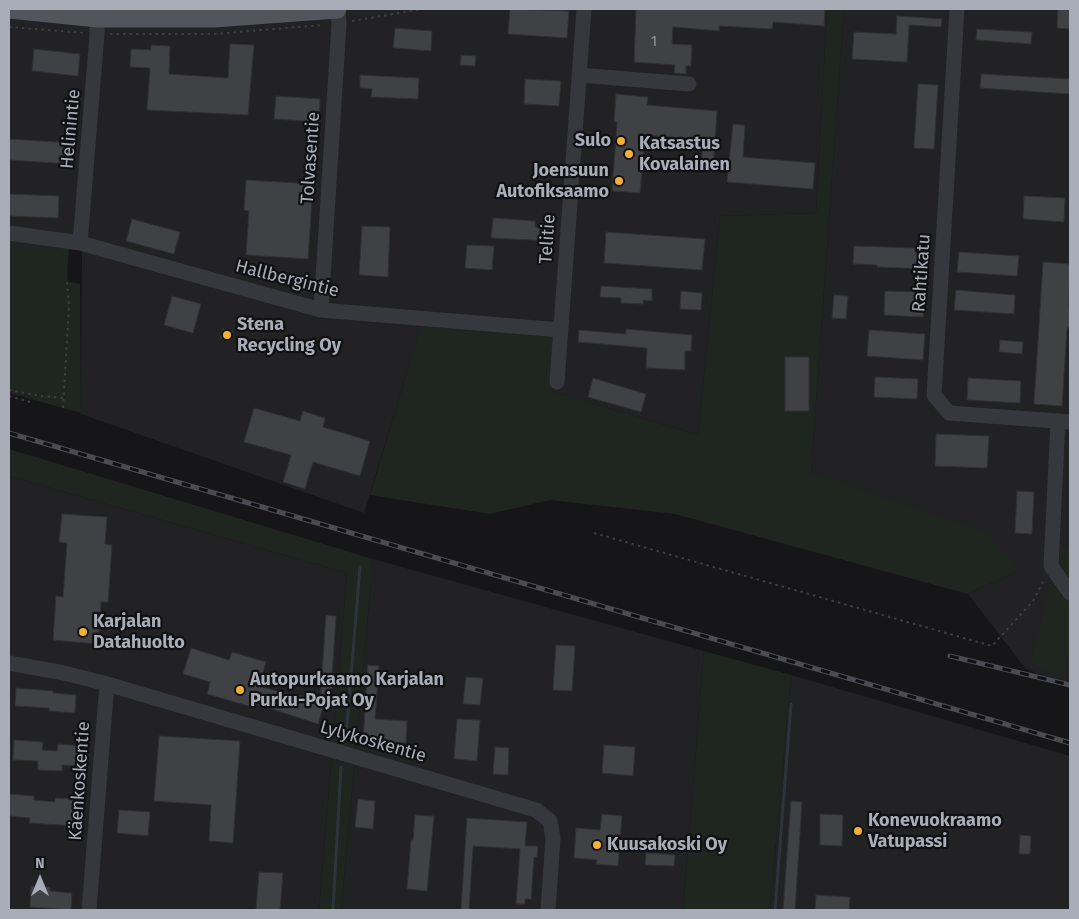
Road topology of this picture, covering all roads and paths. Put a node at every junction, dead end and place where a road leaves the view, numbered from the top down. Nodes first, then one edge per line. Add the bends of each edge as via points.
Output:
1 (9, 9) edge
2 (338, 9) edge
3 (584, 9) edge
4 (957, 9) edge
5 (98, 13) edge
6 (579, 75) junction
7 (689, 84) dead end
8 (9, 233) edge
9 (80, 243) junction
10 (67, 281) dead end
11 (321, 310) junction
12 (561, 330) junction
13 (557, 382) dead end
14 (9, 390) edge
15 (9, 396) edge
16 (64, 398) junction
17 (30, 402) dead end
18 (63, 408) dead end
19 (1064, 421) edge
20 (594, 533) dead end
21 (1051, 566) junction
22 (1070, 593) edge
23 (9, 663) edge
24 (107, 684) junction
25 (89, 910) edge
26 (548, 910) edge

1 - 5 main road
2 - 5 main road via 214,18
2 - 11 street, Tolvasentie
3 - 6 street, Telitie
4 - 19 street, Rahtikatu via 934,395 948,413
5 - 9 street, Helinintie
6 - 7 street
6 - 12 street, Telitie
8 - 9 street, Hallbergintie
9 - 11 street, Hallbergintie
10 - 16 path via 69,306
11 - 12 street, Hallbergintie
12 - 13 street, Telitie
14 - 16 path
15 - 17 path
16 - 18 path
19 - 21 street
20 - 21 path via 992,646 1033,601
21 - 22 street
23 - 24 street, Lylykoskentie
24 - 25 street, Käenkoskentie
24 - 26 street, Lylykoskentie via 536,810 550,821 553,838

